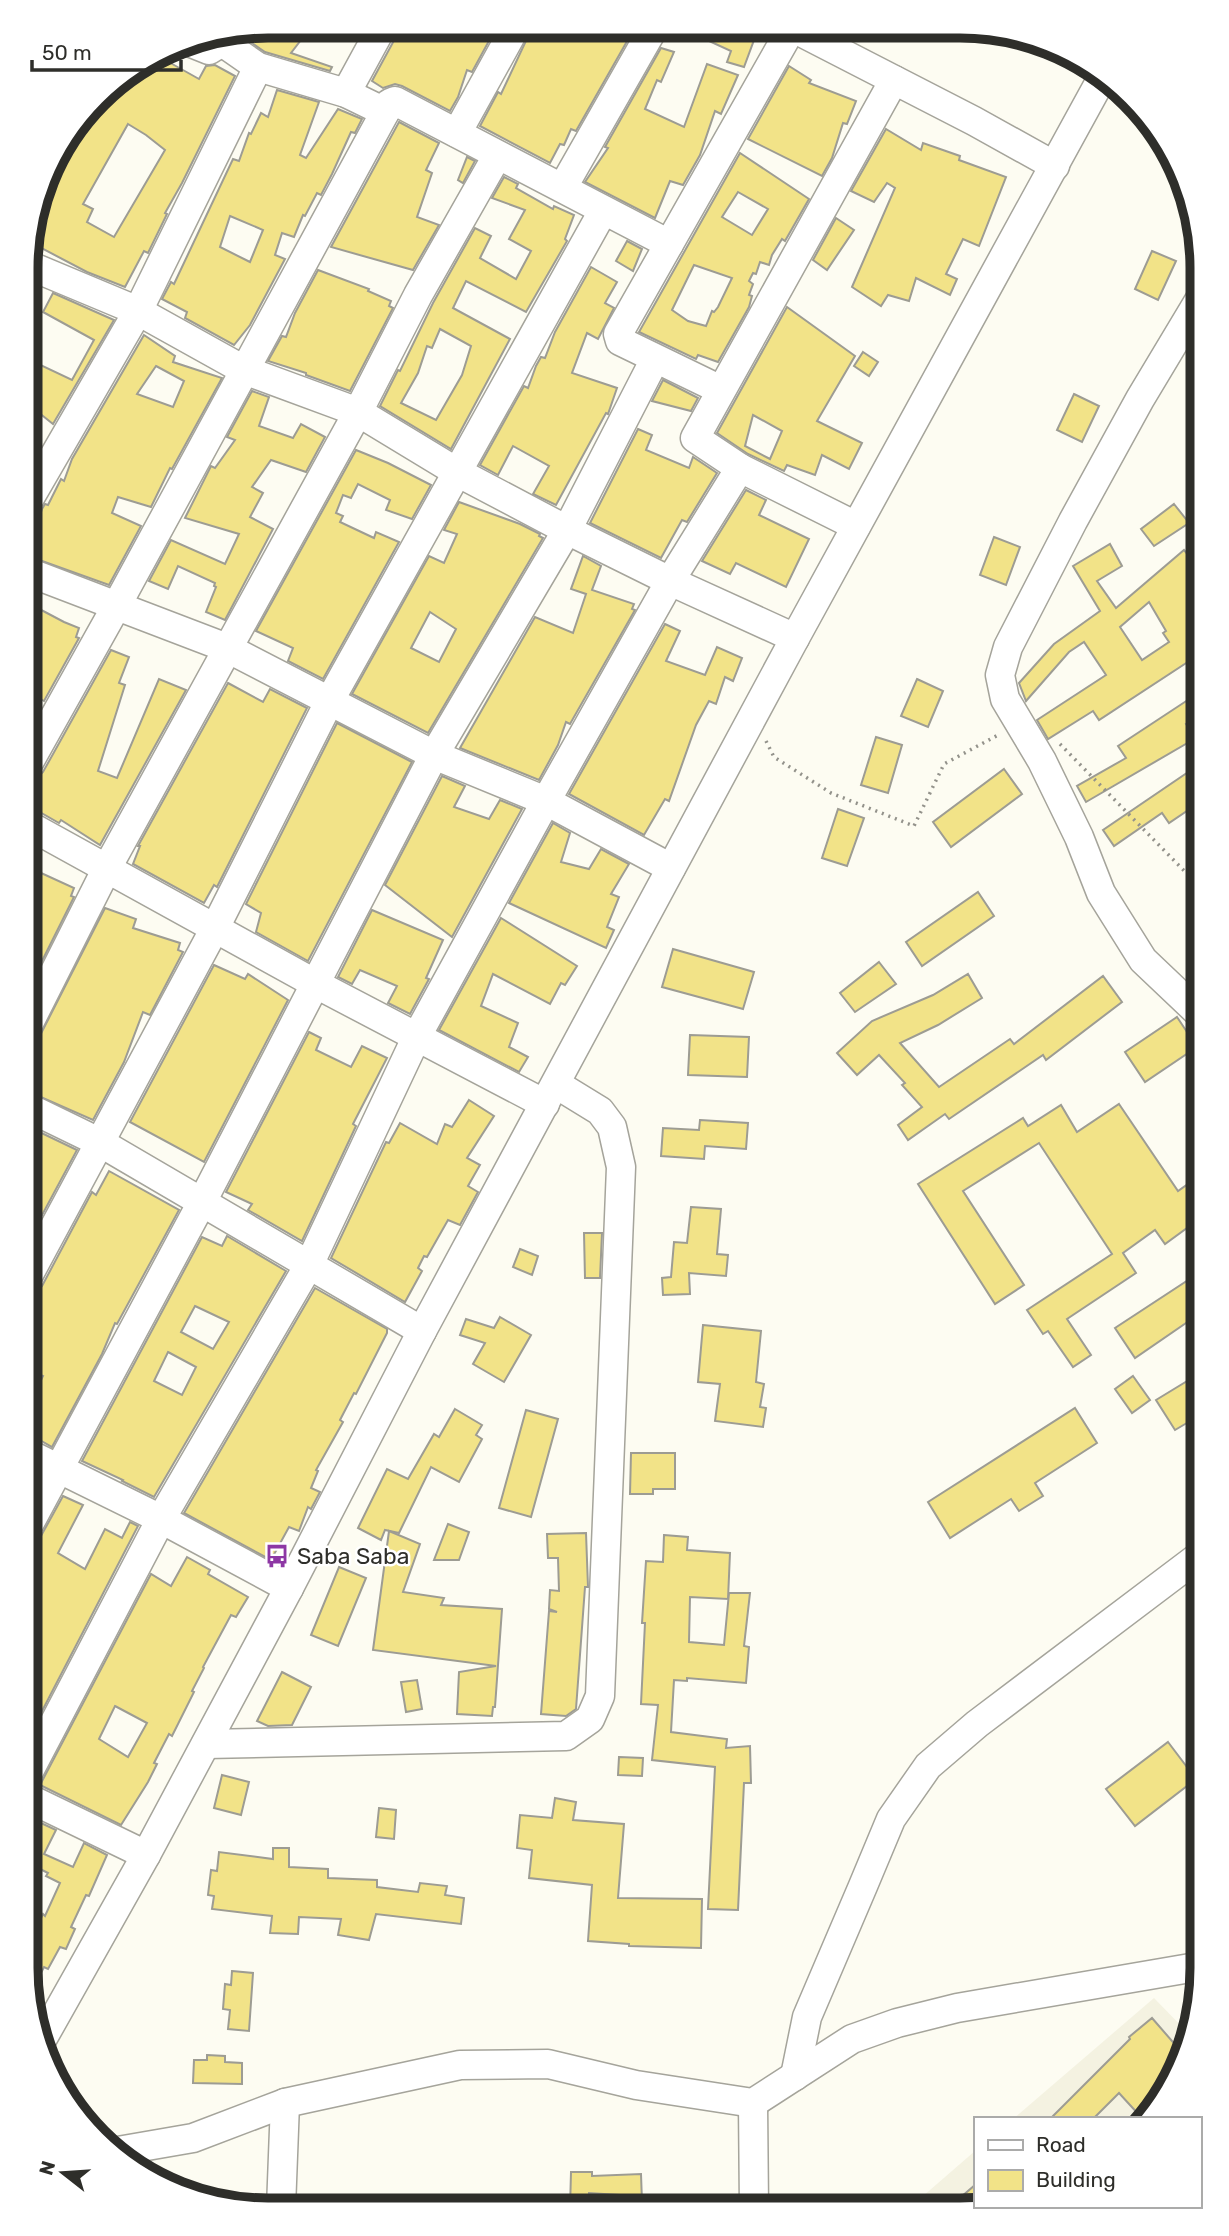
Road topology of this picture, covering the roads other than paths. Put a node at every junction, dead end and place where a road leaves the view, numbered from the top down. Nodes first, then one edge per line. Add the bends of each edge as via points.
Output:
1 (376, 38) edge
2 (509, 38) edge
3 (648, 38) edge
4 (786, 38) edge
5 (813, 38) edge
6 (229, 42) edge
7 (218, 44) edge
8 (202, 48) edge
9 (258, 67) junction
10 (894, 80) junction
11 (1098, 85) edge
12 (346, 93) junction
13 (385, 111) junction
14 (457, 133) junction
15 (497, 156) junction
16 (1055, 166) junction
17 (563, 187) junction
18 (603, 211) junction
19 (669, 244) junction
20 (38, 269) edge
21 (138, 312) junction
22 (1190, 316) edge
23 (654, 359) junction
24 (244, 370) junction
25 (721, 390) junction
26 (358, 412) junction
27 (740, 468) junction
28 (457, 472) junction
29 (38, 483) edge
30 (856, 526) junction
31 (567, 530) junction
32 (38, 576) edge
33 (670, 581) junction
34 (117, 605) junction
35 (794, 638) junction
36 (228, 648) junction
37 (330, 700) junction
38 (38, 746) edge
39 (434, 755) junction
40 (546, 801) junction
41 (38, 830) edge
42 (107, 868) junction
43 (671, 868) junction
44 (215, 929) junction
45 (316, 984) junction
46 (38, 1005) edge
47 (1190, 1005) edge
48 (417, 1036) junction
49 (550, 1094) junction
50 (38, 1112) edge
51 (101, 1143) junction
52 (202, 1202) junction
53 (38, 1258) edge
54 (309, 1265) junction
55 (422, 1331) junction
56 (38, 1459) edge
57 (60, 1471) junction
58 (38, 1509) edge
59 (161, 1519) junction
60 (1190, 1563) edge
61 (289, 1588) junction
62 (206, 1744) junction
63 (38, 1754) edge
64 (38, 1803) edge
65 (146, 1856) junction
66 (1190, 1968) edge
67 (48, 2029) edge
68 (795, 2076) junction
69 (285, 2103) junction
70 (753, 2103) junction
71 (129, 2149) edge
72 (281, 2198) edge
73 (754, 2198) edge

1 - 12 street
2 - 14 street
3 - 17 street
4 - 19 street
5 - 10 street
6 - 9 street
7 - 8 street
9 - 12 street
9 - 21 street
10 - 16 street
10 - 25 street
11 - 16 street
12 - 13 street
13 - 14 street via 395,102
13 - 24 street
14 - 15 street
15 - 17 street
15 - 26 street
16 - 30 street
17 - 18 street
18 - 19 street
18 - 28 street
19 - 23 street via 618,334 620,341
20 - 21 street
21 - 24 street
21 - 29 street
22 - 47 street via 1008,647 1000,675 1005,699 1042,761 1101,893 1138,953
23 - 25 street
23 - 31 street
24 - 26 street
24 - 34 street
25 - 27 street via 695,438
26 - 28 street
26 - 36 street
27 - 30 street
27 - 33 street
28 - 31 street
28 - 37 street
30 - 35 street
31 - 33 street
31 - 39 street
32 - 34 street
33 - 35 street
33 - 40 street
34 - 36 street
34 - 38 street
35 - 43 street
36 - 37 street
36 - 42 street
37 - 39 street
37 - 44 street
39 - 40 street
39 - 45 street
40 - 43 street
40 - 48 street
41 - 42 street
42 - 44 street
42 - 46 street
43 - 49 street
44 - 45 street
44 - 51 street
45 - 48 street
45 - 52 street
48 - 49 street
48 - 54 street
49 - 55 street
49 - 62 street via 600,1111 612,1127 621,1167 600,1696 590,1719 566,1736
50 - 51 street
51 - 52 street
51 - 53 street
52 - 54 street
52 - 57 street
54 - 55 street
54 - 59 street
55 - 61 street
56 - 57 street
57 - 58 street
57 - 59 street
59 - 61 street
59 - 63 street
60 - 68 street via 928,1766 891,1819 807,2017
61 - 62 street
62 - 65 street
64 - 65 street
65 - 67 street
66 - 68 street via 957,2008 897,2023 852,2039
68 - 70 street
69 - 70 street via 460,2066 548,2064 636,2085
69 - 71 street via 193,2138
69 - 72 street
70 - 73 street

